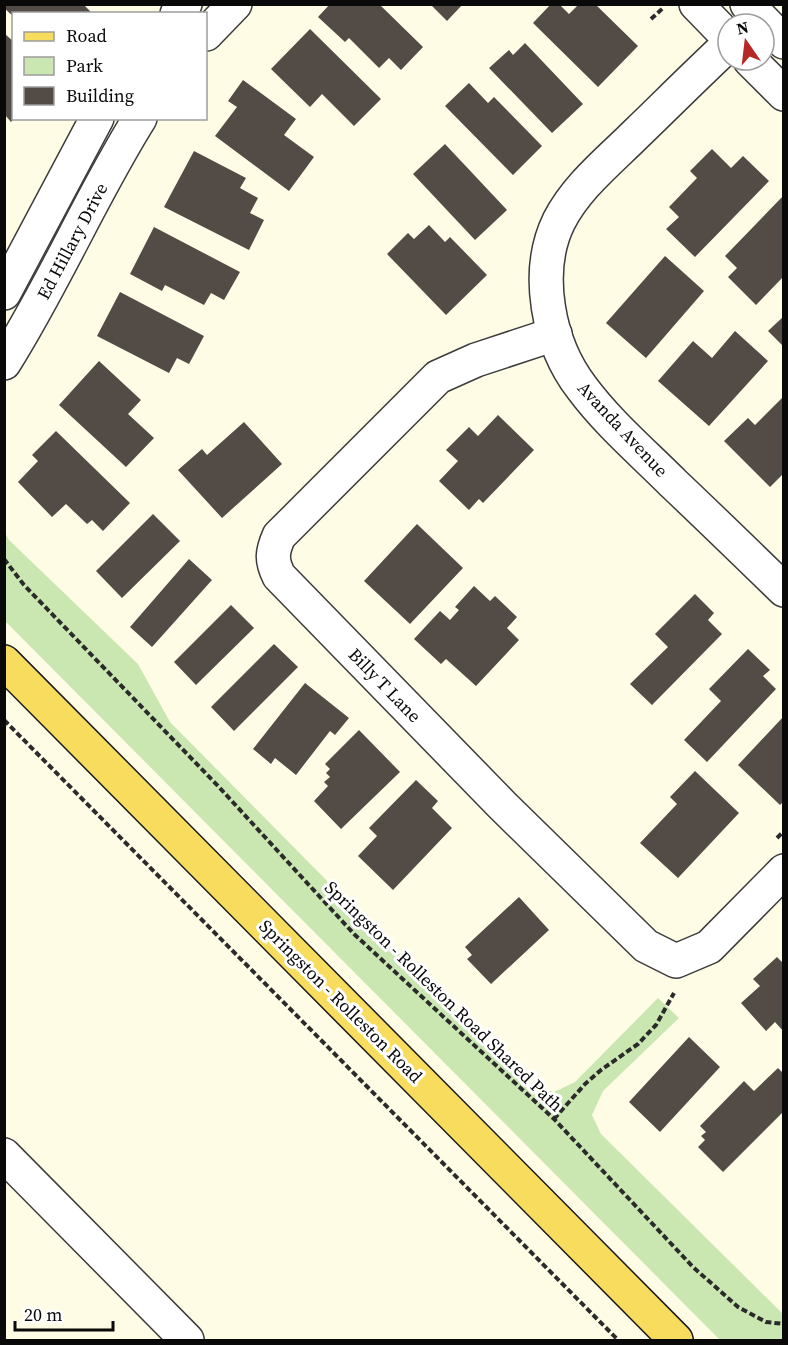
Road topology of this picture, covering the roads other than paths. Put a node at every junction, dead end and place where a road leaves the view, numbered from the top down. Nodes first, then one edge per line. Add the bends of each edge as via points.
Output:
1 (235, 4) edge
2 (696, 4) edge
3 (716, 25) edge
4 (207, 33) edge
5 (716, 57) edge
6 (762, 72) edge
7 (783, 94) edge
8 (96, 120) edge
9 (139, 120) edge
10 (4, 293) edge
11 (555, 334) junction
12 (4, 363) edge
13 (783, 590) edge
14 (4, 662) edge
15 (783, 871) edge
16 (4, 1155) edge
17 (186, 1341) edge
18 (676, 1341) edge

1 - 4 street
2 - 3 street
5 - 11 street, Avanda Avenue via 598,171 560,221 549,248 545,277
6 - 7 street
8 - 10 street, Ed Hillary Drive
9 - 12 street, Ed Hillary Drive
11 - 13 street, Avanda Avenue via 580,387 609,420
11 - 15 street, Billy T Lane via 438,377 279,536 273,563 279,576 494,797 646,946 676,961 709,947
14 - 18 main road, Springston - Rolleston Road
16 - 17 street

